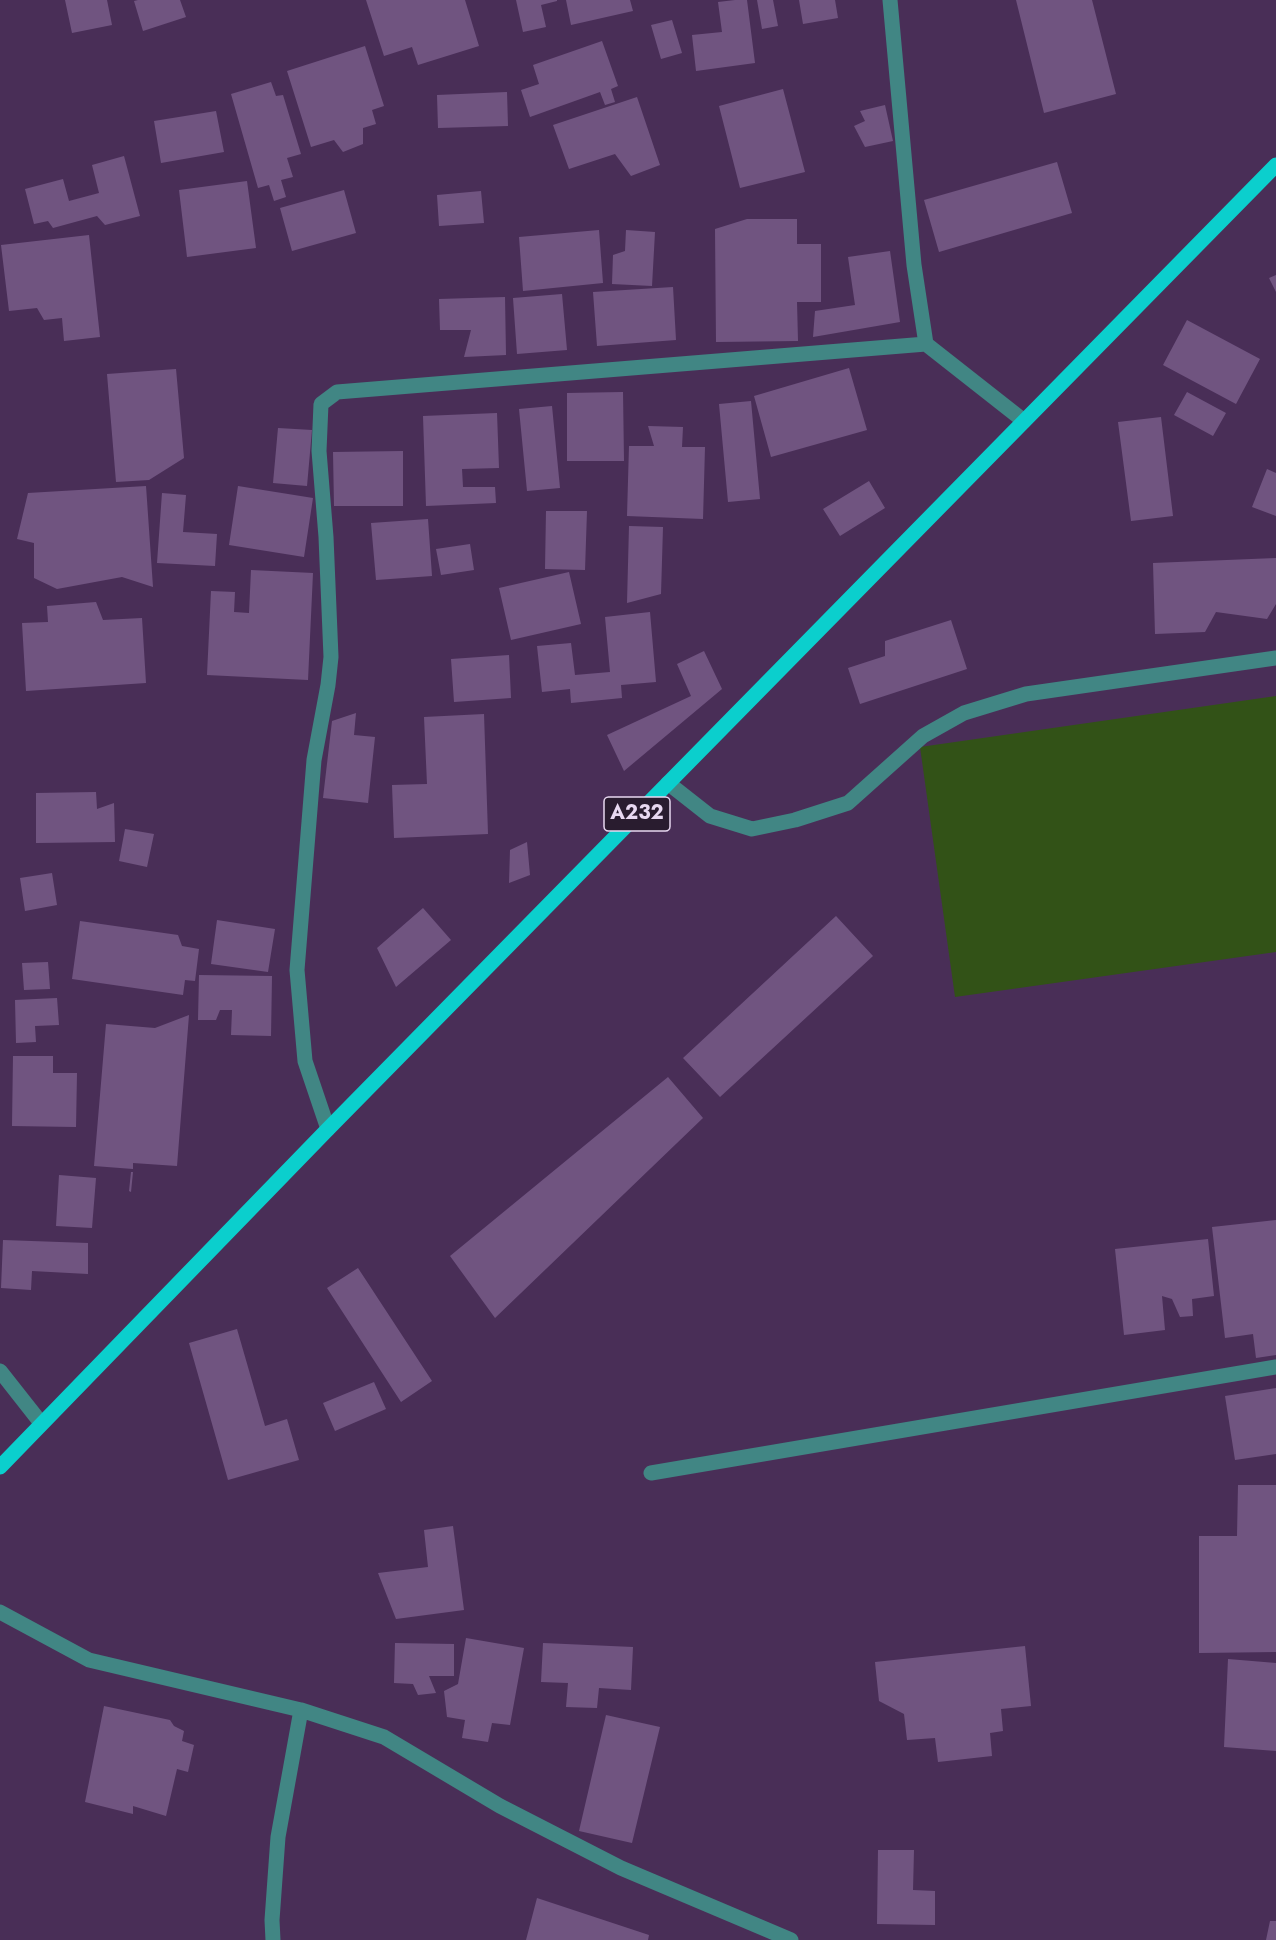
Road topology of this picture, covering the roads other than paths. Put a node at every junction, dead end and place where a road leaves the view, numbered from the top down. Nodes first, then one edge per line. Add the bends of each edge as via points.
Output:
1 (890, 0) edge
2 (1276, 165) edge
3 (926, 344) junction
4 (1024, 421) junction
5 (1276, 658) edge
6 (668, 783) junction
7 (327, 1129) junction
8 (1276, 1367) edge
9 (0, 1371) edge
10 (41, 1423) junction
11 (0, 1467) edge
12 (651, 1473) dead end
13 (0, 1612) edge
14 (301, 1710) junction
15 (772, 1936) edge
16 (273, 1940) edge
17 (791, 1940) edge

1 - 3 street via 914,265
2 - 4 main road, A232
3 - 4 street
3 - 7 street via 337,392 321,404 319,452 331,657 314,760 297,970 305,1061
4 - 6 main road, A232
5 - 6 street via 1026,694 964,713 923,736 848,803 752,829 710,816
6 - 7 main road, A232
7 - 10 main road, A232
8 - 12 street
9 - 10 street
10 - 11 main road, A232
13 - 14 street via 89,1660
14 - 15 street via 384,1737 500,1806 621,1868
14 - 16 street via 278,1837
15 - 17 street

